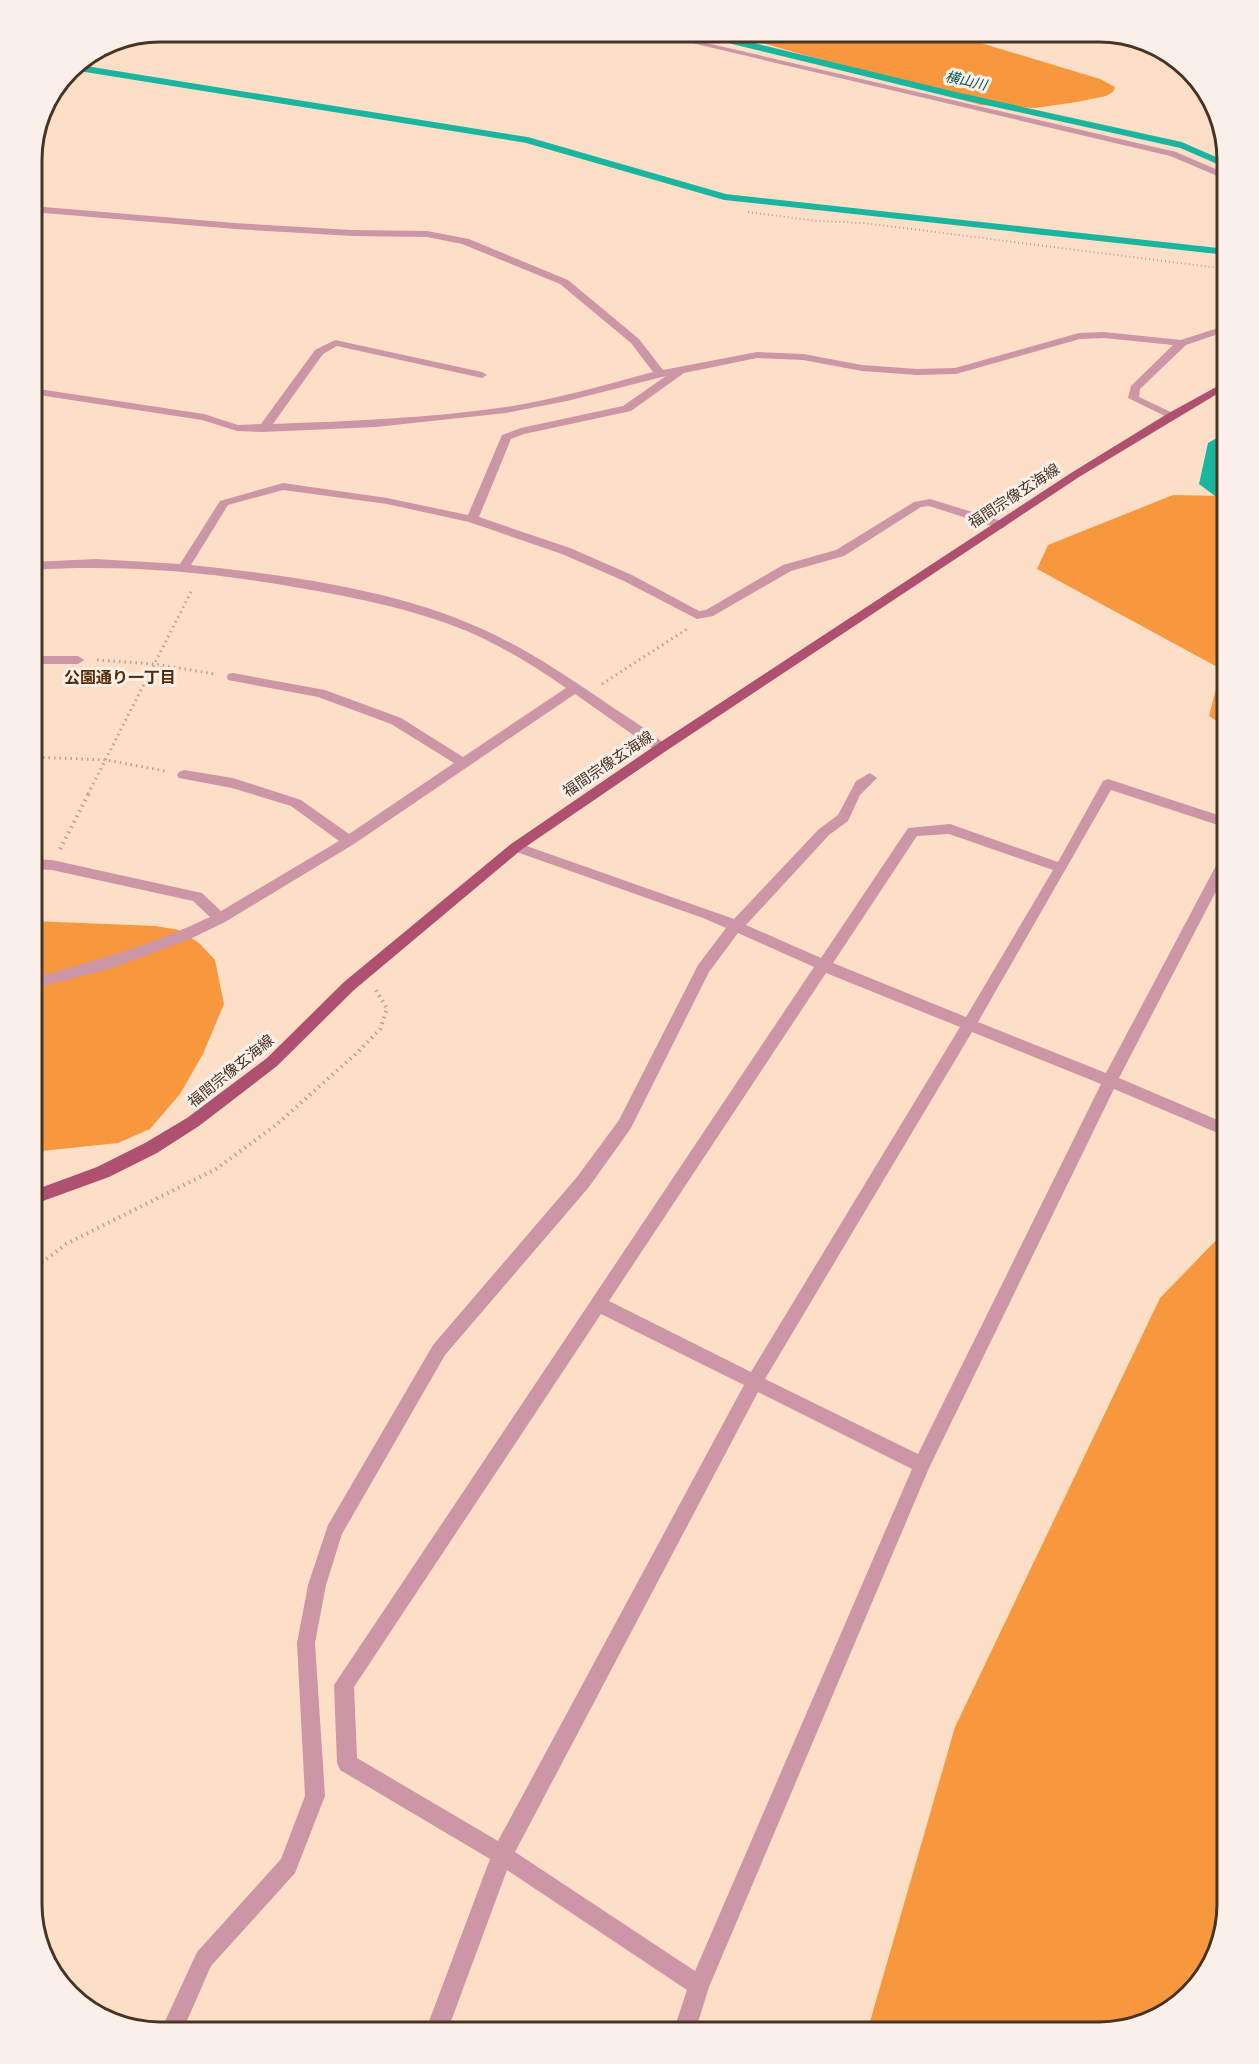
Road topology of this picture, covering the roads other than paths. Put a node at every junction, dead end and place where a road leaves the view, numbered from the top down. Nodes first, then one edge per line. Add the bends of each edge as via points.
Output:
1 (692, 42) edge
2 (1217, 173) edge
3 (42, 210) edge
4 (1217, 331) edge
5 (1182, 343) junction
6 (684, 369) junction
7 (660, 374) junction
8 (482, 375) dead end
9 (1217, 390) edge
10 (42, 393) edge
11 (1171, 416) junction
12 (263, 429) junction
13 (472, 519) junction
14 (1001, 525) junction
15 (42, 566) edge
16 (183, 568) junction
17 (42, 660) edge
18 (78, 660) road end
19 (233, 677) road end
20 (579, 692) junction
21 (661, 748) junction
22 (463, 763) junction
23 (184, 775) road end
24 (870, 778) dead end
25 (1217, 820) edge
26 (349, 841) junction
27 (516, 847) junction
28 (42, 865) edge
29 (1062, 868) junction
30 (1217, 877) edge
31 (220, 918) junction
32 (736, 926) junction
33 (825, 966) junction
34 (42, 980) edge
35 (969, 1024) junction
36 (1110, 1081) junction
37 (1217, 1127) edge
38 (42, 1194) edge
39 (598, 1304) junction
40 (753, 1382) junction
41 (922, 1465) junction
42 (502, 1856) junction
43 (699, 1986) junction
44 (176, 2022) edge
45 (440, 2022) edge
46 (687, 2022) edge

1 - 2 street via 1109,138 1173,154
3 - 7 street via 352,233 427,234 465,241 564,282 635,341
4 - 5 street
5 - 6 street via 1078,336 957,371 862,368 803,357 757,354
5 - 11 street via 1135,388 1134,398
6 - 7 street
6 - 13 street via 627,409 506,437
7 - 12 street via 506,410 376,424
8 - 12 street via 334,343 319,352
9 - 11 main road, 福間宗像玄海線
10 - 12 street via 204,417 237,428
11 - 14 main road, 福間宗像玄海線
13 - 14 street via 628,578 697,615 709,613 787,568 840,553 918,504 930,502
13 - 16 street via 387,501 283,486 224,503
14 - 21 main road, 福間宗像玄海線
15 - 16 street
16 - 20 street via 340,591 438,617 498,641
17 - 18 street
19 - 22 street via 320,693 396,721
20 - 21 street
20 - 22 street
21 - 27 main road, 福間宗像玄海線
22 - 26 street
23 - 26 street via 233,783 296,803
24 - 32 street via 854,794 843,818 824,832
25 - 29 street via 1108,784
26 - 31 street
27 - 32 street
27 - 38 main road, 福間宗像玄海線 via 366,972 272,1062 193,1122 103,1172
28 - 31 street via 197,897
29 - 33 street via 950,829 913,831
29 - 35 street
30 - 36 street
31 - 34 street via 107,964
32 - 33 street
32 - 44 street via 703,969 625,1124 582,1182 439,1350 334,1531 317,1585 306,1643 315,1796 288,1866 204,1959
33 - 35 street
33 - 39 street
35 - 36 street
35 - 40 street
36 - 37 street
36 - 41 street
39 - 40 street
39 - 42 street via 344,1685 347,1763
40 - 41 street
40 - 42 street
41 - 43 street
42 - 43 street
42 - 45 street
43 - 46 street

